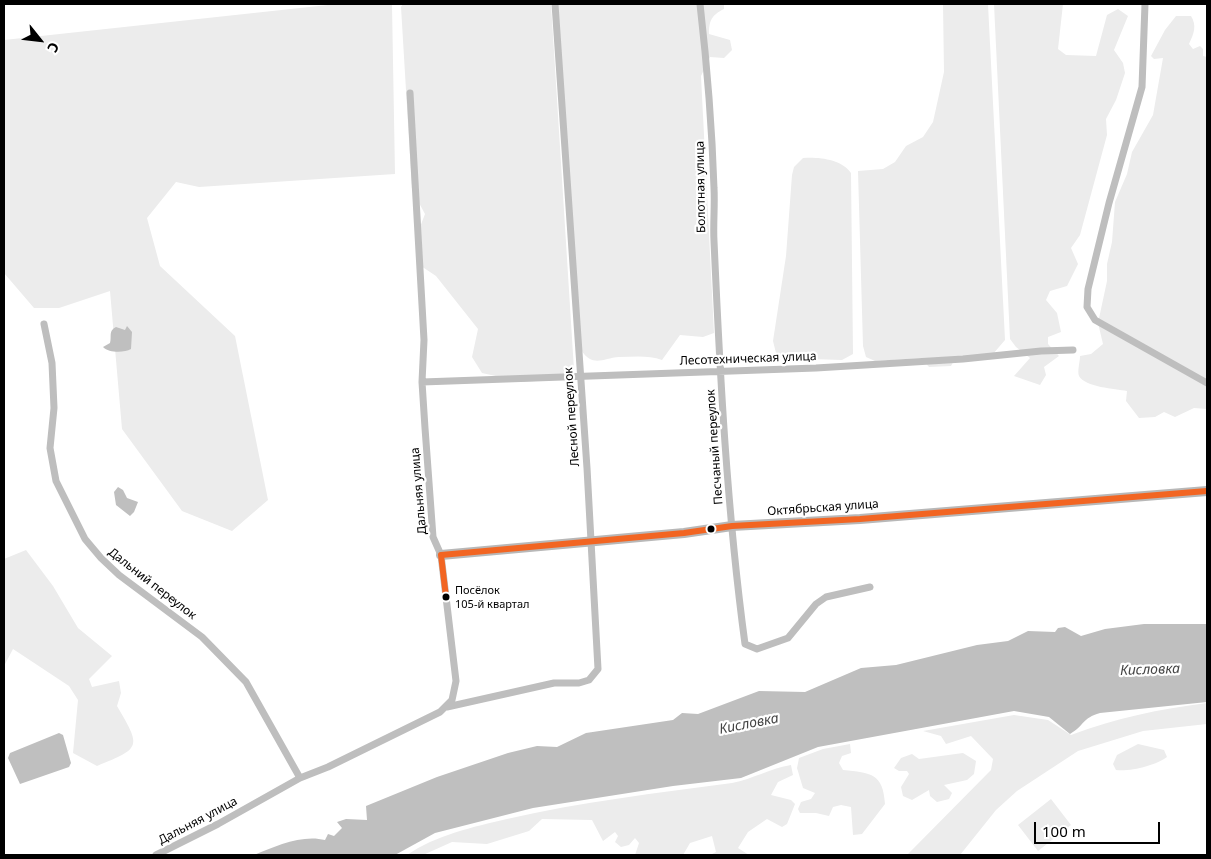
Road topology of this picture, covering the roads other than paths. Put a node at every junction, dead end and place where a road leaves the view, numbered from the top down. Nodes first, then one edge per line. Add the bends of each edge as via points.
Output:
1 (555, 4) edge
2 (700, 4) edge
3 (1145, 4) edge
4 (410, 93) dead end
5 (44, 324) dead end
6 (1073, 350) dead end
7 (721, 371) junction
8 (580, 375) junction
9 (422, 382) junction
10 (1207, 383) edge
11 (1207, 491) edge
12 (732, 526) junction
13 (591, 542) junction
14 (441, 556) junction
15 (870, 587) dead end
16 (447, 707) junction
17 (300, 778) junction
18 (156, 855) edge

1 - 8 street, Лесной переулок
2 - 7 street, Болотная улица via 714,191
3 - 10 street via 1142,87 1099,242 1087,307 1095,320
4 - 9 street, Дальняя улица via 424,340
5 - 17 street, Дальний переулок via 52,363 54,408 50,448 56,481 85,539 119,575 202,637 240,676
6 - 7 street, Лесотехническая улица via 816,368
7 - 8 street, Лесотехническая улица
7 - 12 street, Песчаный переулок
8 - 9 street, Лесотехническая улица
8 - 13 street, Лесной переулок
9 - 14 street, Дальняя улица via 434,537
11 - 12 street, Октябрьская улица
12 - 13 street, Октябрьская улица
12 - 15 street, Песчаный переулок via 746,644 750,648 757,649 788,638 816,604 826,597
13 - 14 street, Октябрьская улица
13 - 16 street, Лесной переулок via 598,668 595,674 579,683 554,683
14 - 16 street, Дальняя улица via 456,681
16 - 17 street, Дальняя улица
17 - 18 street, Дальняя улица

